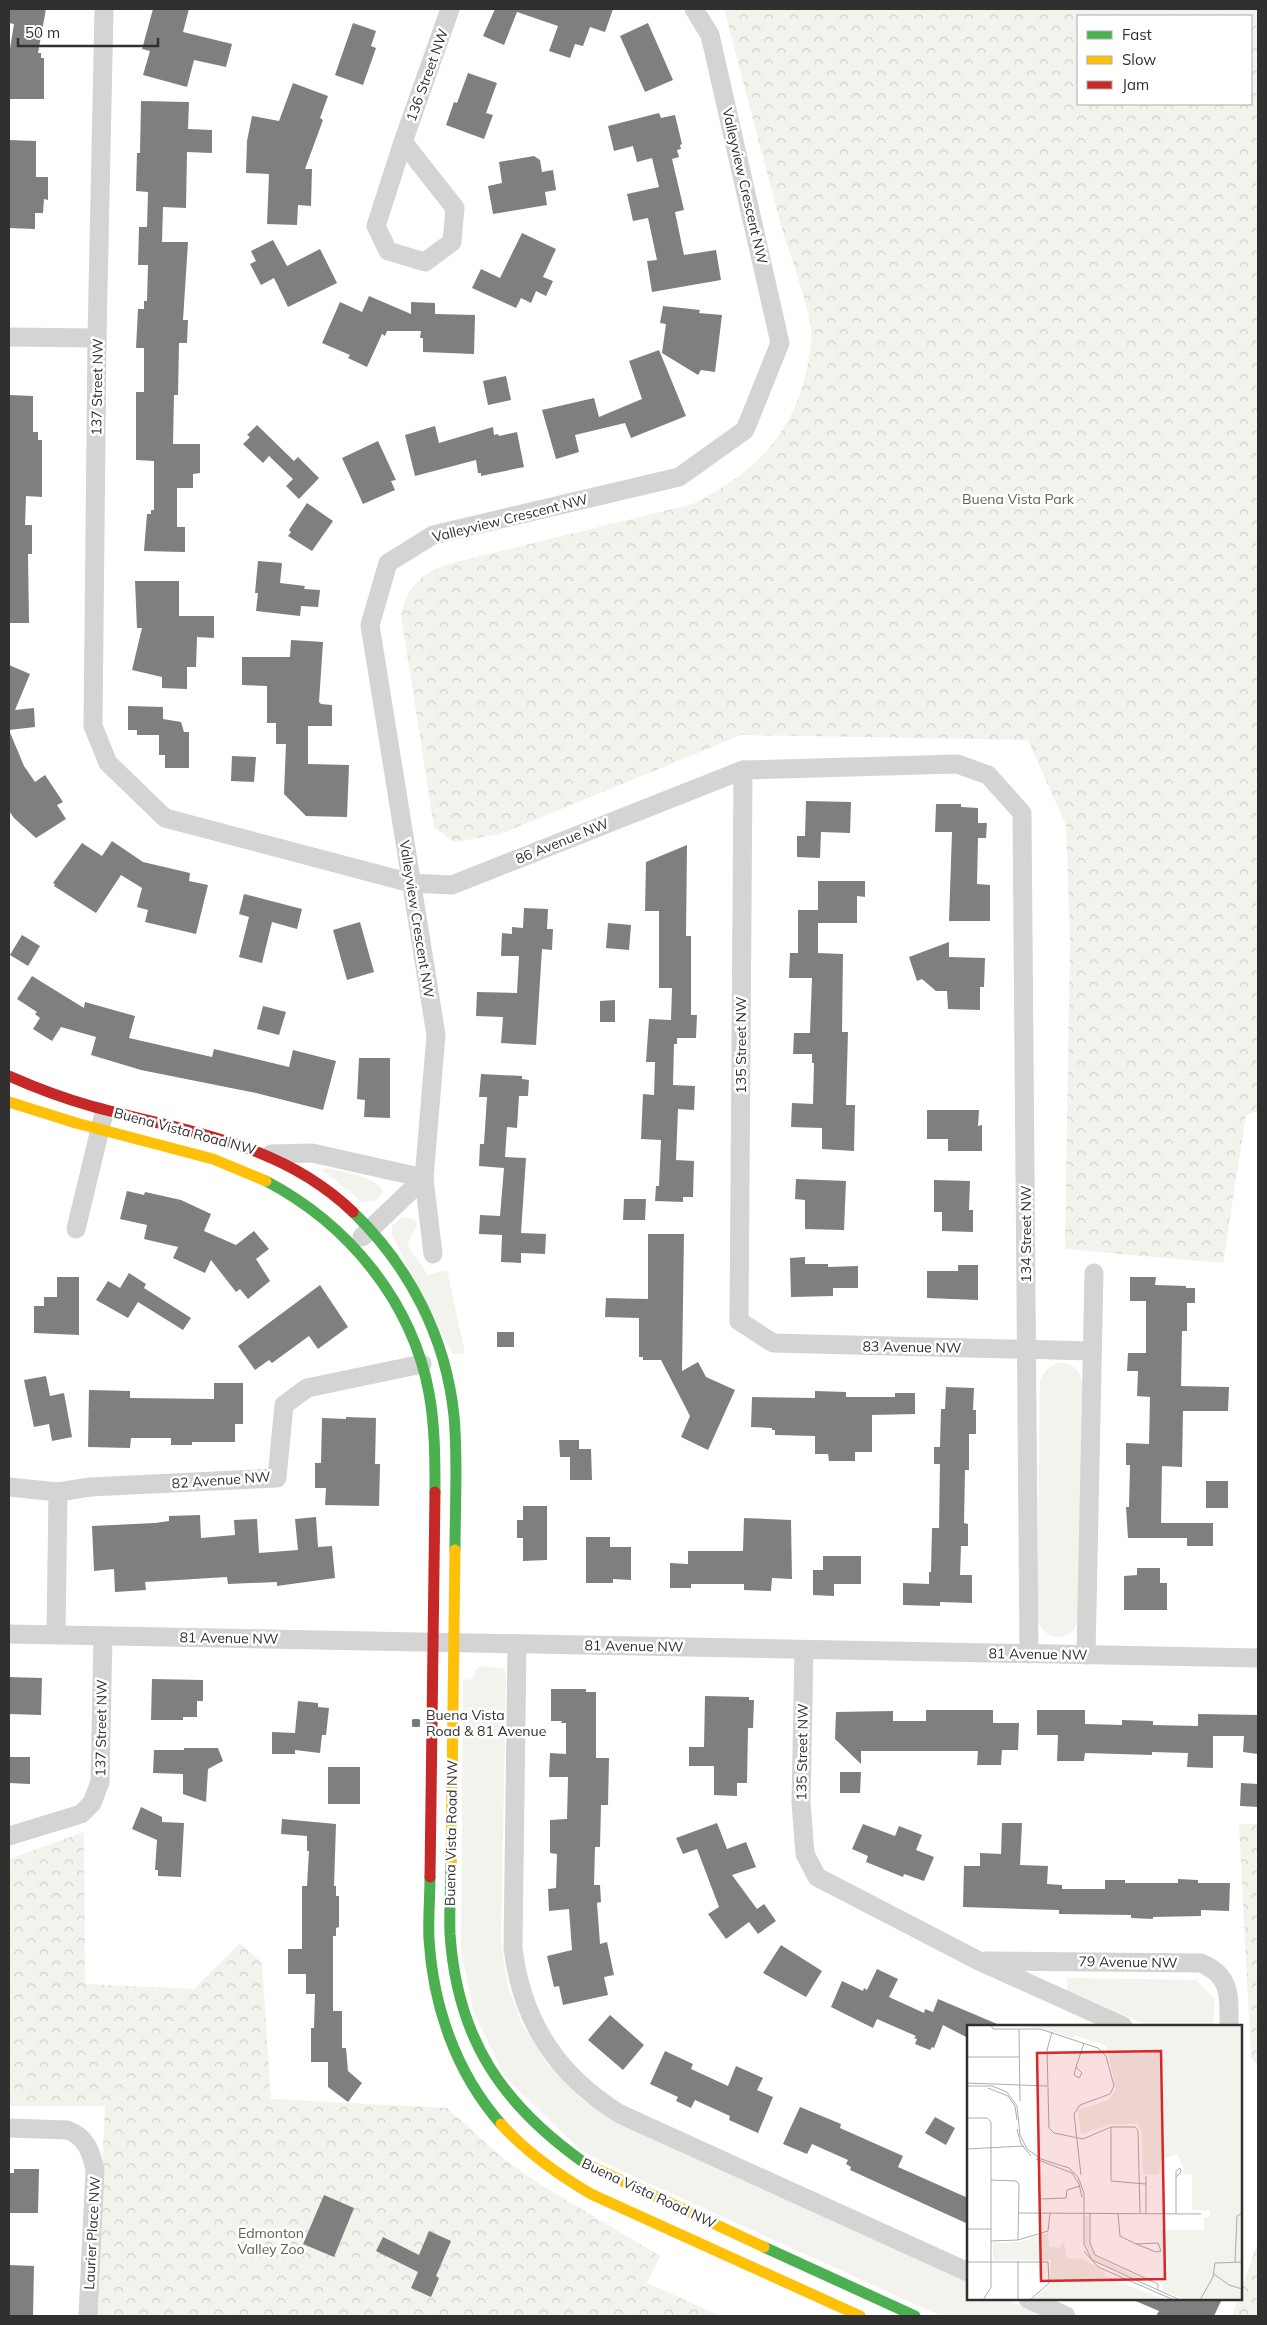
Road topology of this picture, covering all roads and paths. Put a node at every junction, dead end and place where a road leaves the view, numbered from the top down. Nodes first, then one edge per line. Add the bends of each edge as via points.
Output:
1 (104, 9) edge
2 (450, 9) edge
3 (694, 9) edge
4 (403, 142) junction
5 (9, 337) edge
6 (97, 338) junction
7 (108, 763) joint
8 (743, 770) junction
9 (1022, 813) joint
10 (411, 883) junction
11 (9, 1076) edge
12 (9, 1102) edge
13 (105, 1109) junction
14 (100, 1131) junction
15 (269, 1154) junction
16 (424, 1178) junction
17 (76, 1229) dead end
18 (372, 1230) junction
19 (353, 1244) junction
20 (433, 1254) dead end
21 (1094, 1273) dead end
22 (739, 1321) joint
23 (1026, 1350) junction
24 (1091, 1351) junction
25 (422, 1364) junction
26 (9, 1487) edge
27 (58, 1492) junction
28 (9, 1634) edge
29 (56, 1635) junction
30 (103, 1636) junction
31 (432, 1642) junction
32 (454, 1643) junction
33 (517, 1644) junction
34 (804, 1650) junction
35 (1028, 1654) junction
36 (1086, 1655) junction
37 (1258, 1658) edge
38 (9, 1836) edge
39 (805, 1854) joint
40 (979, 1961) junction
41 (1121, 2025) edge
42 (1229, 2025) edge
43 (9, 2128) edge
44 (967, 2272) edge
45 (1030, 2300) edge
46 (88, 2316) edge
47 (860, 2316) edge
48 (915, 2316) edge
49 (1066, 2316) edge

1 - 6 street, 137 Street NW
2 - 4 street, 136 Street NW
3 - 10 street, Valleyview Crescent NW via 710,35 780,343 745,430 679,477 432,535 388,563 370,626
4 - 4 street, 136 Street NW via 376,226 388,251 425,262 452,242 455,208
5 - 6 street
6 - 7 street, 137 Street NW via 93,726
7 - 10 street, 86 Avenue NW via 165,818
8 - 9 street, 86 Avenue NW via 957,764 988,774
8 - 10 street, 86 Avenue NW via 452,885
8 - 22 street, 135 Street NW
9 - 23 street, 134 Street NW
10 - 16 street, Valleyview Crescent NW via 436,1035
11 - 13 street, Buena Vista Road NW via 58,1096
12 - 14 street, Buena Vista Road NW
13 - 14 street, Buena Vista Road NW
13 - 15 street, Buena Vista Road NW via 207,1134
14 - 17 street, Buena Vista Road NW
14 - 19 street, Buena Vista Road NW via 254,1173 304,1202
15 - 16 street via 312,1153
15 - 18 street, Buena Vista Road NW via 331,1192
16 - 18 street
16 - 20 street, Valleyview Crescent NW
18 - 19 street
18 - 32 street, Buena Vista Road NW via 403,1269 420,1299 439,1342 449,1380 456,1430
19 - 25 street, Buena Vista Road NW via 392,1297
21 - 24 street
22 - 23 street, 83 Avenue NW via 773,1343
23 - 24 street, 83 Avenue NW
23 - 35 street, 134 Street NW
24 - 36 street
25 - 27 street, 82 Avenue NW via 307,1388 284,1405 277,1478 90,1487
25 - 31 street, Buena Vista Road NW via 432,1408 435,1460
26 - 27 street, 82 Avenue NW
27 - 29 street
28 - 29 street, 81 Avenue NW
29 - 30 street, 81 Avenue NW
30 - 31 street, 81 Avenue NW
30 - 38 street, 137 Street NW via 100,1782 92,1803 81,1814
31 - 32 street, 81 Avenue NW
31 - 47 street, Buena Vista Road NW via 431,1966 448,2037 478,2096 535,2159 583,2192
32 - 33 street, 81 Avenue NW
32 - 48 street, Buena Vista Road NW via 452,1959 461,2008 494,2078 526,2118 560,2148 590,2167
33 - 34 street, 81 Avenue NW
33 - 44 street via 513,1948 526,2008 549,2050 581,2086 620,2114
34 - 35 street, 81 Avenue NW
34 - 39 street, 135 Street NW via 801,1802
35 - 36 street, 81 Avenue NW
36 - 37 street, 81 Avenue NW
39 - 40 street, 79 Avenue NW via 817,1876
40 - 41 street, 79 Avenue NW
40 - 42 street, 79 Avenue NW via 1201,1963 1213,1968 1226,1982
43 - 46 street, Laurier Place NW via 67,2130 76,2133 89,2148 95,2170
45 - 49 street

